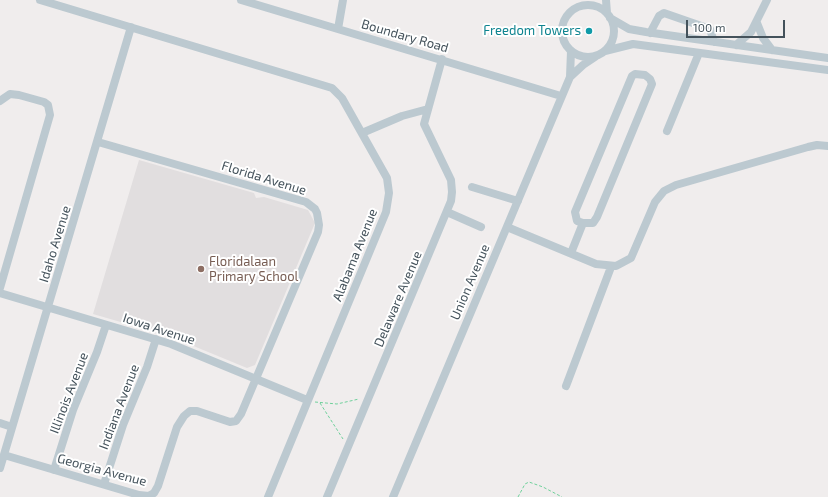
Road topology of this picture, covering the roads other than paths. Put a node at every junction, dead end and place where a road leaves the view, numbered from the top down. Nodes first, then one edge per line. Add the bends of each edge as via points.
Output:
1 (40, 0) edge
2 (241, 0) edge
3 (343, 0) edge
4 (590, 0) edge
5 (606, 0) edge
6 (766, 0) edge
7 (579, 7) junction
8 (609, 16) junction
9 (757, 23) junction
10 (131, 27) junction
11 (338, 29) junction
12 (650, 33) junction
13 (714, 42) junction
14 (736, 45) junction
15 (772, 50) junction
16 (571, 51) junction
17 (605, 51) junction
18 (699, 53) junction
19 (597, 56) junction
20 (828, 58) edge
21 (442, 59) junction
22 (828, 70) edge
23 (570, 77) junction
24 (561, 96) junction
25 (0, 101) edge
26 (428, 109) junction
27 (667, 131) dead end
28 (362, 133) junction
29 (98, 142) junction
30 (828, 146) edge
31 (472, 187) dead end
32 (518, 201) junction
33 (446, 212) junction
34 (583, 223) junction
35 (481, 227) dead end
36 (507, 227) junction
37 (571, 253) junction
38 (611, 267) junction
39 (0, 288) edge
40 (0, 293) edge
41 (49, 307) junction
42 (106, 325) junction
43 (156, 339) junction
44 (257, 379) junction
45 (566, 386) dead end
46 (307, 400) junction
47 (0, 423) edge
48 (12, 427) junction
49 (4, 455) junction
50 (0, 468) edge
51 (54, 470) junction
52 (104, 484) junction
53 (268, 497) edge
54 (327, 497) edge
55 (392, 497) edge

1 - 10 street, Alabama Avenue
2 - 11 street, Boundary Road
3 - 11 street
4 - 7 street
5 - 8 street
6 - 9 street
7 - 8 street via 594,6
7 - 16 street via 572,11 562,26 564,40
8 - 12 street via 629,29
8 - 17 street via 614,32 610,46
9 - 14 street via 748,36
9 - 15 street via 763,38
10 - 28 street, Alabama Avenue via 327,86 339,93
10 - 29 street, Idaho Avenue
11 - 21 street, Boundary Road
12 - 13 street
12 - 13 street via 664,12 710,29
13 - 14 street
14 - 15 street
15 - 20 street
16 - 19 street via 583,57
16 - 23 street, Union Avenue
17 - 18 street via 633,44
17 - 19 street
18 - 22 street
18 - 27 street
19 - 23 street, Union Avenue
21 - 24 street, Boundary Road
21 - 26 street, Delaware Avenue
23 - 24 street, Union Avenue
24 - 32 street, Union Avenue
25 - 39 street via 10,94 44,102 50,115
26 - 28 street via 402,116
26 - 33 street, Delaware Avenue via 424,120 425,128 452,186 452,196
28 - 46 street, Alabama Avenue via 387,178 388,206
29 - 41 street, Idaho Avenue
29 - 44 street, Florida Avenue via 306,202 315,209 319,218 318,232
30 - 38 street via 808,146 676,185 664,191 655,202 631,258
31 - 32 street
32 - 36 street, Union Avenue
33 - 35 street
33 - 54 street, Delaware Avenue
34 - 34 street via 577,221 575,212 632,76 645,74 652,84 597,216 592,223
34 - 37 street
36 - 37 street
36 - 55 street, Union Avenue
37 - 38 street via 596,264
38 - 45 street
40 - 41 street, Iowa Avenue
41 - 42 street, Iowa Avenue
41 - 48 street, Idaho Avenue
42 - 43 street, Iowa Avenue
42 - 51 street, Illinois Avenue via 73,410
43 - 44 street, Iowa Avenue via 187,349
43 - 52 street, Indiana Avenue via 144,376 123,425
44 - 46 street, Iowa Avenue
44 - 52 street, Georgia Avenue via 236,420 226,422 193,411 184,416 177,427 154,493 145,496
46 - 53 street, Alabama Avenue
47 - 48 street
48 - 49 street, Idaho Avenue
49 - 50 street, Idaho Avenue
49 - 51 street, Georgia Avenue
51 - 52 street, Georgia Avenue

